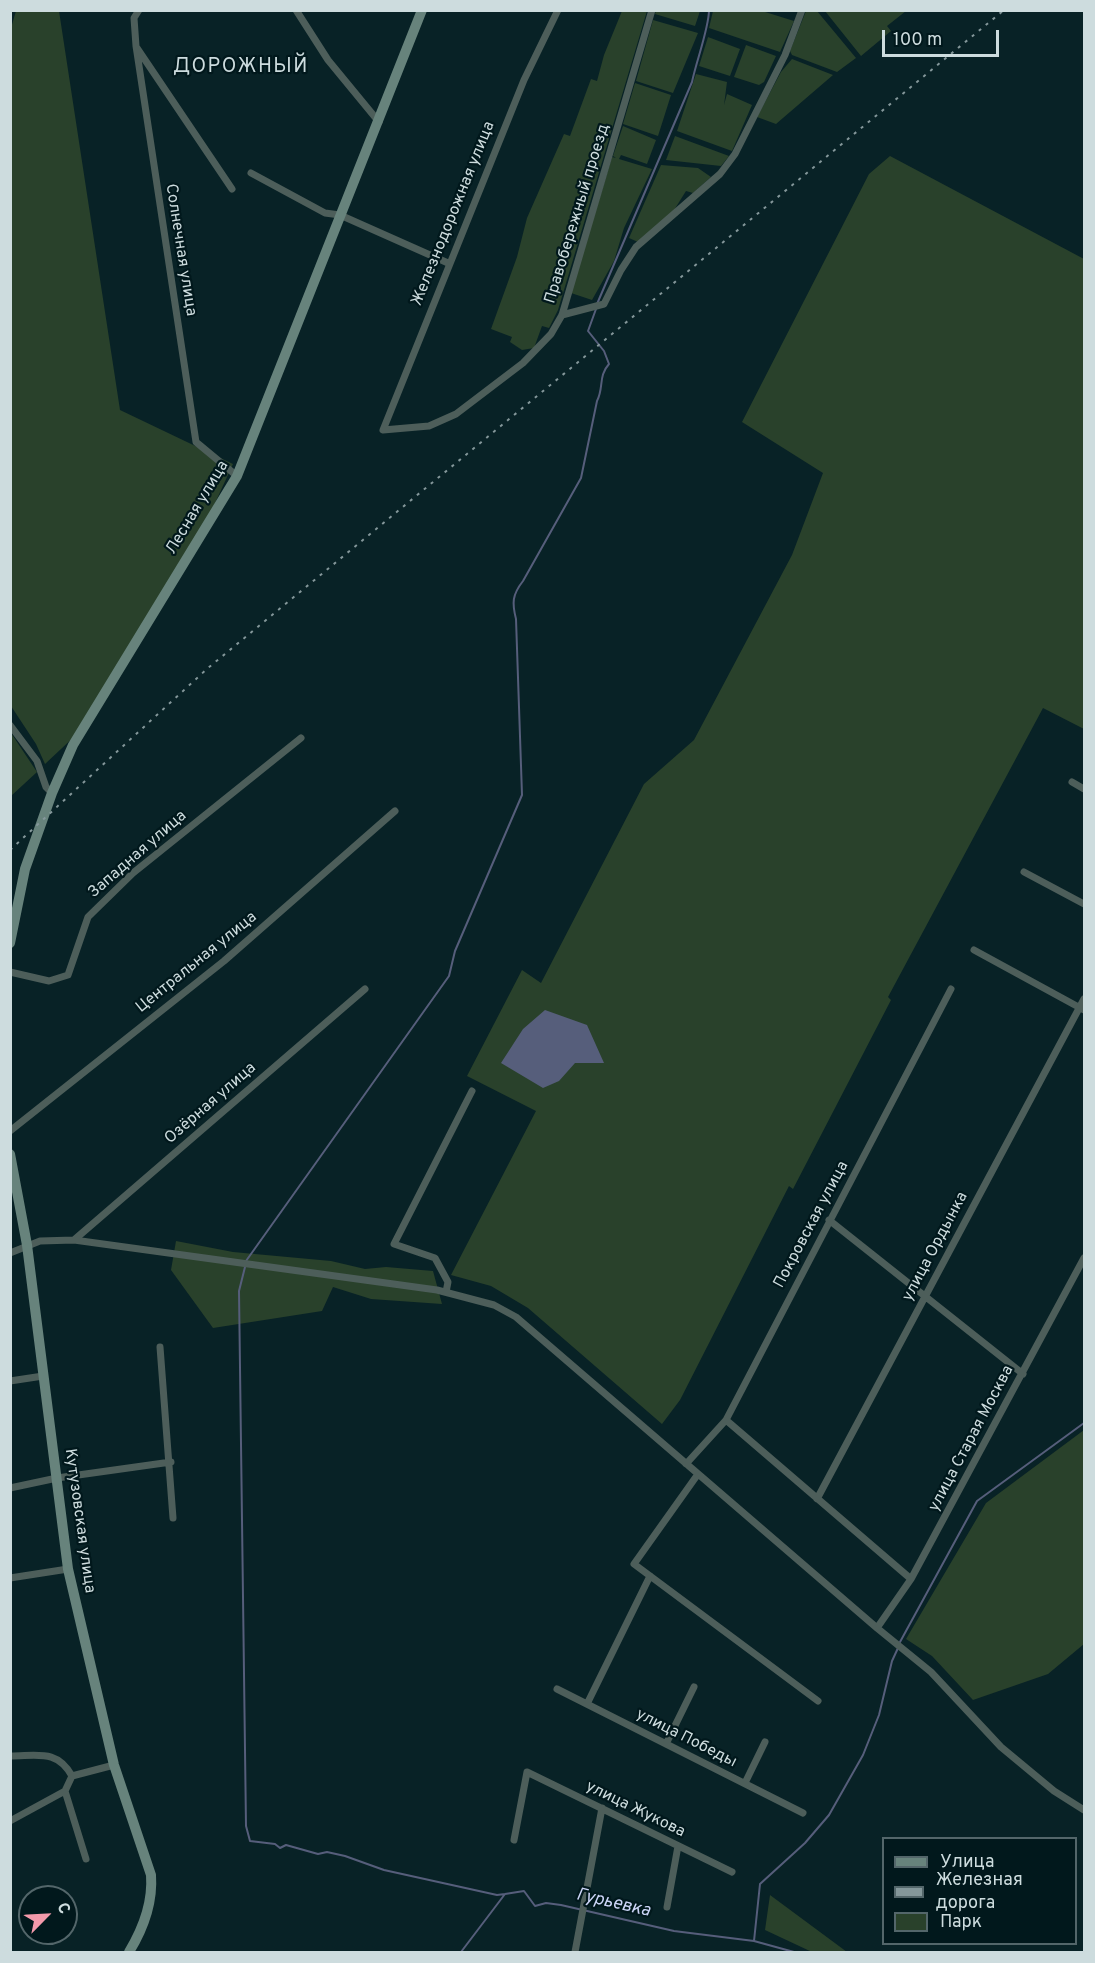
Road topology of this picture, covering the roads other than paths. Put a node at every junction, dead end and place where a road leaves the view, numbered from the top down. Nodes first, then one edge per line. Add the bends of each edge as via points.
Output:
1 (139, 10) edge
2 (296, 10) edge
3 (422, 10) edge
4 (558, 10) edge
5 (652, 10) edge
6 (802, 10) edge
7 (136, 46) junction
8 (379, 123) junction
9 (251, 173) dead end
10 (232, 189) dead end
11 (340, 215) junction
12 (448, 263) junction
13 (562, 315) junction
14 (383, 430) joint
15 (237, 476) junction
16 (10, 725) edge
17 (301, 738) dead end
18 (1072, 782) dead end
19 (1084, 789) edge
20 (52, 793) junction
21 (395, 811) dead end
22 (1024, 872) dead end
23 (1084, 904) edge
24 (10, 943) edge
25 (974, 950) dead end
26 (10, 972) edge
27 (365, 989) dead end
28 (951, 989) dead end
29 (1084, 999) edge
30 (1082, 1009) edge
31 (472, 1091) dead end
32 (10, 1131) edge
33 (10, 1154) edge
34 (830, 1220) junction
35 (74, 1240) junction
36 (27, 1245) junction
37 (10, 1253) edge
38 (1084, 1258) edge
39 (446, 1292) junction
40 (926, 1296) junction
41 (160, 1347) dead end
42 (1023, 1374) junction
43 (43, 1376) junction
44 (10, 1381) edge
45 (726, 1420) junction
46 (171, 1462) junction
47 (686, 1464) junction
48 (698, 1474) junction
49 (57, 1478) junction
50 (10, 1488) edge
51 (817, 1499) junction
52 (173, 1518) dead end
53 (68, 1569) junction
54 (650, 1576) junction
55 (10, 1578) edge
56 (911, 1579) junction
57 (877, 1628) junction
58 (694, 1687) dead end
59 (557, 1689) dead end
60 (818, 1701) dead end
61 (587, 1704) junction
62 (765, 1742) dead end
63 (666, 1744) junction
64 (10, 1756) edge
65 (114, 1765) junction
66 (72, 1776) junction
67 (745, 1783) junction
68 (65, 1791) junction
69 (602, 1808) junction
70 (1084, 1810) edge
71 (803, 1813) dead end
72 (10, 1821) edge
73 (514, 1840) dead end
74 (678, 1846) junction
75 (86, 1859) dead end
76 (732, 1872) dead end
77 (667, 1907) dead end
78 (129, 1953) edge
79 (575, 1953) edge

1 - 7 street, Солнечная улица via 135,18
2 - 8 street via 328,60
3 - 8 street, Лесная улица
4 - 12 street, Железнодорожная улица via 524,80
5 - 13 street, Правобережный проезд
6 - 13 street via 785,56 735,154 720,174 636,247 604,304
7 - 10 street
7 - 15 street, Солнечная улица via 196,442
8 - 11 street, Лесная улица
9 - 11 street via 325,213
11 - 12 street
11 - 15 street, Лесная улица
12 - 14 street, Железнодорожная улица
13 - 14 street, Правобережный проезд via 551,334 523,363 456,414 429,426
15 - 20 street, Лесная улица via 74,745
16 - 20 street via 36,761
17 - 26 street, Западная улица via 133,873 88,916 68,975 49,981
18 - 19 street
20 - 24 street, Лесная улица via 19,892
21 - 32 street, Центральная улица via 224,961
22 - 23 street
25 - 30 street
27 - 35 street, Озёрная улица
28 - 34 street, Покровская улица
29 - 30 street, улица Ордынка
30 - 40 street, улица Ордынка
31 - 39 street via 394,1244 435,1258 448,1282
33 - 36 street, Кутузовская улица
34 - 40 street
34 - 45 street, Покровская улица
35 - 36 street
35 - 39 street
36 - 37 street
36 - 43 street, Кутузовская улица
38 - 42 street, улица Старая Москва
39 - 47 street via 494,1305 516,1317
40 - 42 street
40 - 51 street, улица Ордынка
41 - 46 street
42 - 56 street, улица Старая Москва
43 - 44 street
43 - 49 street, Кутузовская улица
45 - 47 street, Покровская улица
45 - 51 street
46 - 49 street
46 - 52 street
47 - 48 street
48 - 54 street via 634,1564
48 - 57 street
49 - 50 street
49 - 53 street, Кутузовская улица
51 - 56 street
53 - 55 street
53 - 65 street, Кутузовская улица
54 - 60 street
54 - 61 street
56 - 57 street, улица Старая Москва
57 - 70 street via 931,1672 1001,1747 1054,1791
58 - 63 street
59 - 61 street, улица Победы
61 - 63 street, улица Победы
62 - 67 street
63 - 67 street, улица Победы
64 - 66 street via 50,1755 62,1760
65 - 66 street
65 - 78 street, Кутузовская улица via 151,1875 152,1894
66 - 68 street
67 - 71 street, улица Победы
68 - 72 street
68 - 75 street
69 - 73 street, улица Жукова via 527,1772
69 - 74 street, улица Жукова
69 - 79 street
74 - 76 street, улица Жукова
74 - 77 street

